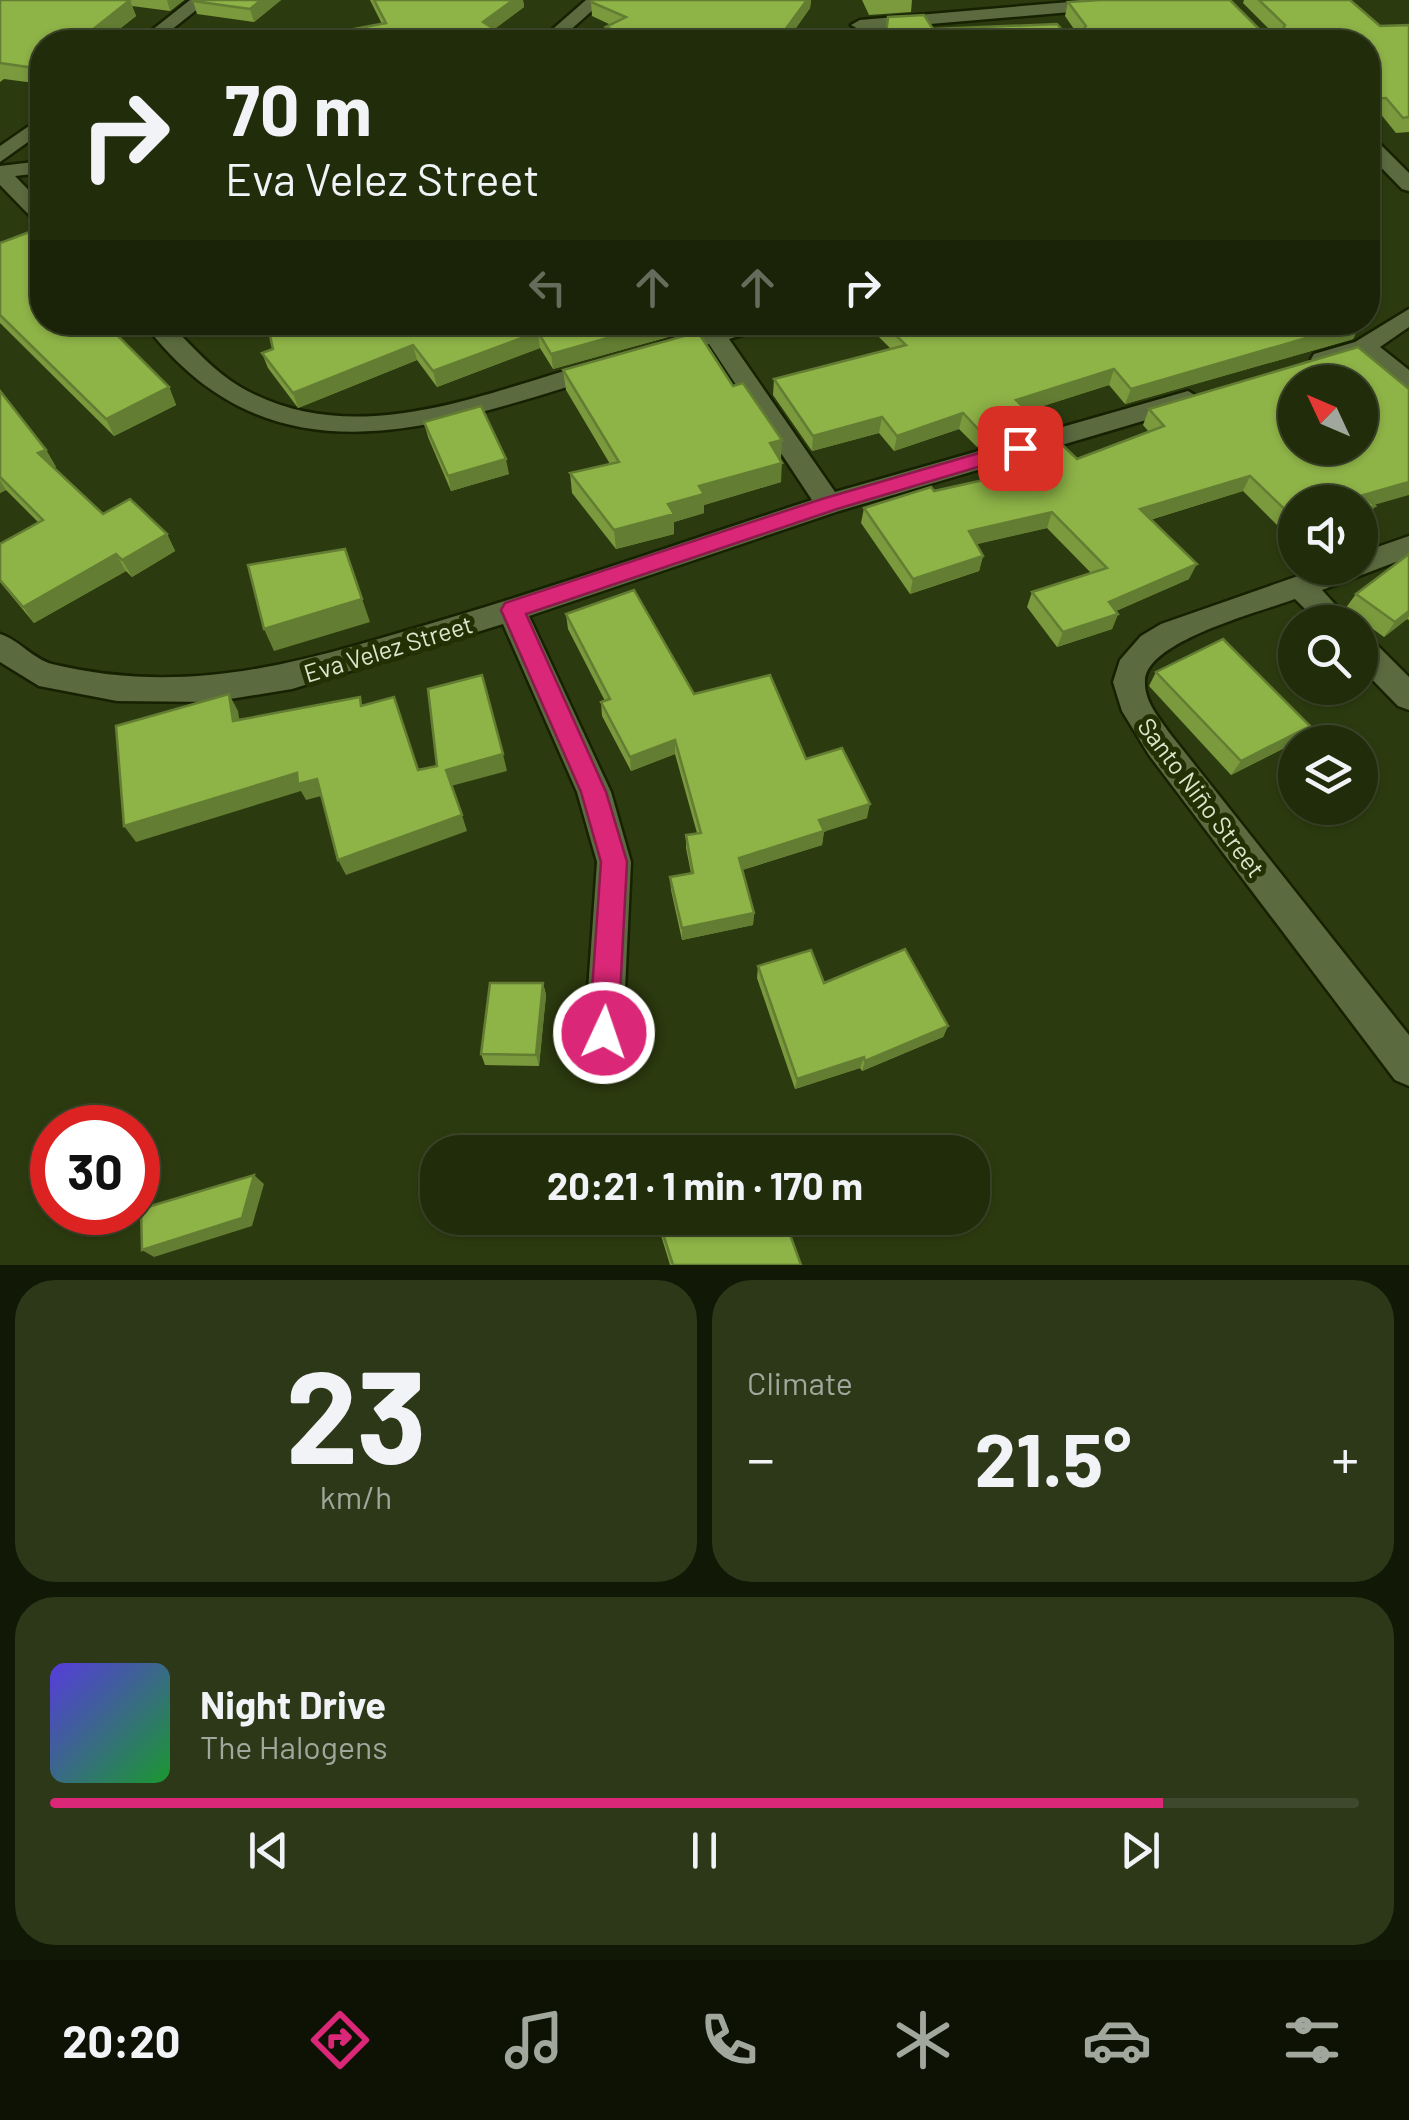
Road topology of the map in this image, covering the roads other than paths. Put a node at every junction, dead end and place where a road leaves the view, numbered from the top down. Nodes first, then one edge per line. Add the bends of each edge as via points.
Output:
1 (201, 0) edge
2 (596, 0) edge
3 (1152, 0) edge
4 (1049, 12) edge
5 (162, 30) edge
6 (561, 30) edge
7 (862, 30) edge
8 (30, 132) edge
9 (0, 156) edge
10 (1380, 156) edge
11 (30, 169) edge
12 (0, 173) edge
13 (1409, 186) edge
14 (30, 202) edge
15 (1409, 316) edge
16 (168, 335) edge
17 (718, 335) edge
18 (715, 336) junction
19 (1364, 347) junction
20 (1307, 364) edge
21 (1409, 382) edge
22 (1212, 392) edge
23 (830, 504) junction
24 (1409, 546) edge
25 (1378, 557) edge
26 (1303, 585) edge
27 (1300, 586) junction
28 (1319, 605) edge
29 (512, 610) junction
30 (0, 646) edge
31 (1378, 665) edge
32 (1409, 697) edge
33 (604, 1033) dead end
34 (1402, 1045) edge

1 - 5 street
2 - 6 street
3 - 4 street
4 - 7 street via 856,19
8 - 9 street
10 - 13 street
11 - 12 street
12 - 14 street
15 - 19 street
16 - 18 street via 232,394 282,418 329,428 450,412
17 - 18 street
18 - 23 street
19 - 20 street
19 - 21 street
22 - 23 street, Eva Velez Street
23 - 29 street, Eva Velez Street
24 - 25 street
26 - 27 street, Santo Niño Street
27 - 28 street
27 - 34 street, Santo Niño Street via 1145,646 1130,666 1128,689 1160,745
29 - 30 street, Eva Velez Street via 327,669 212,689 148,691 59,680 24,666
29 - 33 street via 594,792 614,862
31 - 32 street

